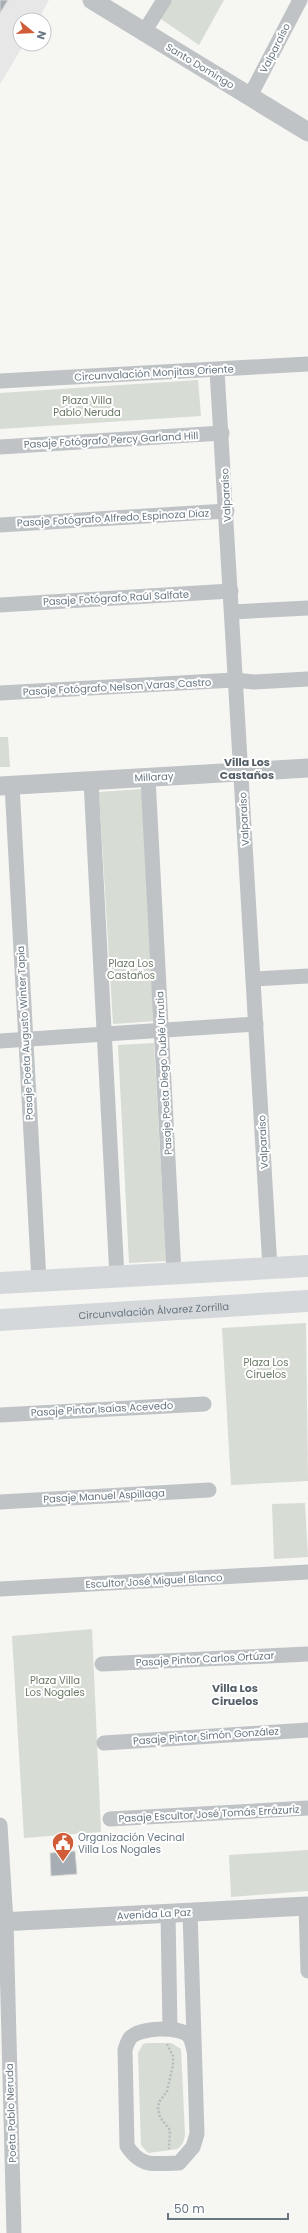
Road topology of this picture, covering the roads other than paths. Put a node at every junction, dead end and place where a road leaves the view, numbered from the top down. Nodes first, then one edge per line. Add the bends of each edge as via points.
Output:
1 (92, 0) edge
2 (164, 0) edge
3 (300, 0) edge
4 (144, 32) junction
5 (250, 96) junction
6 (308, 132) edge
7 (308, 364) edge
8 (217, 370) junction
9 (0, 381) edge
10 (222, 434) junction
11 (0, 447) edge
12 (227, 511) junction
13 (0, 525) edge
14 (232, 591) junction
15 (0, 605) edge
16 (308, 608) edge
17 (232, 612) junction
18 (308, 679) edge
19 (234, 680) junction
20 (0, 693) edge
21 (308, 768) edge
22 (242, 772) junction
23 (148, 778) junction
24 (91, 781) junction
25 (6, 786) edge
26 (308, 976) edge
27 (253, 979) junction
28 (256, 1024) junction
29 (162, 1030) junction
30 (104, 1034) junction
31 (26, 1039) junction
32 (0, 1041) edge
33 (308, 1266) edge
34 (270, 1268) junction
35 (174, 1273) junction
36 (117, 1276) junction
37 (38, 1281) junction
38 (0, 1283) edge
39 (308, 1301) edge
40 (0, 1320) edge
41 (204, 1404) dead end
42 (0, 1415) edge
43 (209, 1490) dead end
44 (0, 1502) edge
45 (308, 1572) edge
46 (0, 1589) edge
47 (308, 1654) edge
48 (102, 1664) dead end
49 (308, 1730) edge
50 (104, 1742) dead end
51 (308, 1808) edge
52 (110, 1819) dead end
53 (0, 1825) edge
54 (307, 1906) edge
55 (190, 1912) junction
56 (168, 1914) junction
57 (3, 1922) edge
58 (308, 1971) edge
59 (166, 2030) junction
60 (194, 2051) junction
61 (14, 2233) edge

1 - 4 street, Santo Domingo
2 - 4 street
3 - 5 street, Valparaíso
4 - 5 street, Santo Domingo
5 - 6 street, Santo Domingo
7 - 8 street, Circunvalación Monjitas Oriente
8 - 9 street, Circunvalación Monjitas Oriente
8 - 10 street, Valparaíso
10 - 11 street, Pasaje Fotógrafo Percy Garland Hill
10 - 12 street, Valparaíso
12 - 13 street, Pasaje Fotógrafo Alfredo Espinoza Díaz
12 - 14 street, Valparaíso
14 - 15 street, Pasaje Fotógrafo Raúl Salfate
14 - 17 street, Valparaíso
16 - 17 street
17 - 19 street, Valparaíso
18 - 19 street, Pasaje Fotógrafo Nelson Varas Castro via 254,682
19 - 20 street, Pasaje Fotógrafo Nelson Varas Castro
19 - 22 street, Valparaíso
21 - 22 street, Millaray
22 - 23 street, Millaray
22 - 27 street, Valparaíso
23 - 24 street, Millaray
23 - 29 street, Pasaje Poeta Diego Dublé Urrutia
24 - 25 street, Millaray
24 - 30 street
25 - 31 street, Pasaje Poeta Augusto Winter Tapia
26 - 27 street
27 - 28 street, Valparaíso
28 - 29 street
28 - 34 street, Valparaíso
29 - 30 street
29 - 35 street, Pasaje Poeta Diego Dublé Urrutia
30 - 31 street
30 - 36 street
31 - 32 street
31 - 37 street, Pasaje Poeta Augusto Winter Tapia
33 - 34 main road
34 - 35 main road
35 - 36 main road
36 - 37 main road
37 - 38 main road
39 - 40 main road, Circunvalación Álvarez Zorrilla
41 - 42 street, Pasaje Pintor Isaías Acevedo
43 - 44 street, Pasaje Manuel Aspillaga
45 - 46 street, Escultor José Miguel Blanco
47 - 48 street, Pasaje Pintor Carlos Ortúzar
49 - 50 street, Pasaje Pintor Simón González
51 - 52 street, Pasaje Escultor José Tomás Errázuriz
53 - 57 street, Poeta Pablo Neruda
54 - 55 street, Avenida La Paz
54 - 58 street
55 - 56 street, Avenida La Paz
55 - 60 street
56 - 57 street, Avenida La Paz
56 - 59 street
57 - 61 street, Poeta Pablo Neruda
59 - 60 street via 181,2031 190,2038
59 - 60 street via 140,2032 130,2038 125,2050 127,2146 135,2158 147,2163 179,2163 193,2147 197,2134

